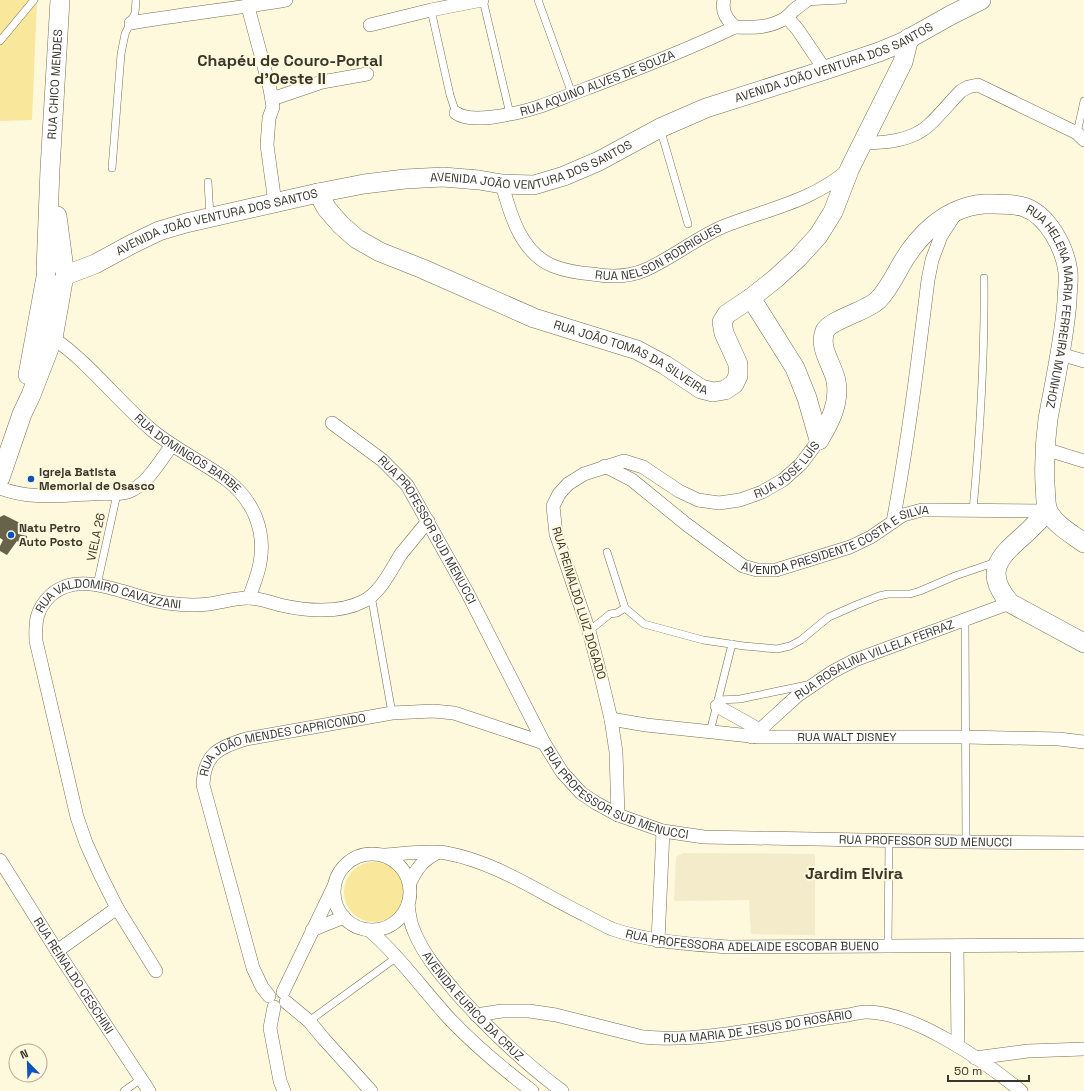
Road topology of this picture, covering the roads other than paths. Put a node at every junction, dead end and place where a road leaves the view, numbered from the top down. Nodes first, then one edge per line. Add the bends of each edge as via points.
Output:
1 (34, 0) edge
2 (60, 0) edge
3 (136, 0) edge
4 (286, 0) edge
5 (482, 0) edge
6 (538, 0) edge
7 (724, 0) edge
8 (843, 0) edge
9 (981, 0) edge
10 (805, 1) edge
11 (248, 7) junction
12 (431, 10) junction
13 (787, 17) junction
14 (131, 23) junction
15 (370, 25) dead end
16 (735, 27) junction
17 (909, 38) junction
18 (0, 41) edge
19 (825, 70) junction
20 (367, 74) dead end
21 (572, 94) junction
22 (272, 99) junction
23 (1084, 100) edge
24 (456, 113) joint
25 (510, 114) junction
26 (660, 128) junction
27 (1082, 138) edge
28 (862, 144) junction
29 (112, 168) dead end
30 (850, 168) junction
31 (208, 182) dead end
32 (502, 184) junction
33 (318, 193) junction
34 (275, 203) junction
35 (958, 210) junction
36 (210, 217) junction
37 (688, 224) dead end
38 (57, 274) junction
39 (984, 278) dead end
40 (751, 298) junction
41 (53, 338) junction
42 (1060, 354) junction
43 (1084, 361) edge
44 (22, 414) junction
45 (332, 423) dead end
46 (819, 440) junction
47 (172, 445) junction
48 (1045, 449) junction
49 (1084, 461) edge
50 (605, 466) junction
51 (0, 478) edge
52 (0, 488) edge
53 (117, 494) junction
54 (973, 510) junction
55 (1048, 510) junction
56 (428, 521) junction
57 (893, 522) junction
58 (1084, 543) edge
59 (606, 552) dead end
60 (998, 561) junction
61 (97, 585) junction
62 (371, 595) junction
63 (249, 598) junction
64 (1010, 603) junction
65 (625, 608) junction
66 (965, 620) junction
67 (589, 631) junction
68 (1084, 643) edge
69 (732, 644) junction
70 (815, 683) junction
71 (717, 703) junction
72 (392, 713) junction
73 (611, 718) junction
74 (710, 732) junction
75 (756, 733) junction
76 (965, 738) junction
77 (1084, 742) edge
78 (544, 743) junction
79 (618, 815) junction
80 (663, 831) junction
81 (889, 841) junction
82 (966, 842) junction
83 (1084, 843) edge
84 (439, 852) junction
85 (382, 855) junction
86 (0, 860) edge
87 (410, 883) junction
88 (335, 884) junction
89 (408, 904) junction
90 (117, 908) junction
91 (344, 917) junction
92 (312, 930) junction
93 (369, 930) junction
94 (658, 941) junction
95 (1084, 945) edge
96 (888, 946) junction
97 (957, 946) junction
98 (57, 951) junction
99 (397, 957) junction
100 (156, 971) dead end
101 (284, 997) junction
102 (271, 1002) junction
103 (476, 1015) junction
104 (309, 1021) junction
105 (958, 1046) junction
106 (1084, 1049) edge
107 (975, 1058) junction
108 (142, 1079) junction
109 (124, 1091) edge
110 (149, 1091) edge
111 (284, 1091) edge
112 (371, 1091) edge
113 (532, 1091) edge
114 (562, 1091) edge
115 (1021, 1091) edge

1 - 18 lane
2 - 38 street, RUA CHICO MENDES via 50,169
3 - 14 lane
4 - 11 street
5 - 12 street
5 - 25 lane
6 - 21 lane
7 - 16 street via 724,13
8 - 10 lane
9 - 17 street, AVENIDA JOÃO VENTURA DOS SANTOS
10 - 13 street
11 - 14 street via 182,14
11 - 22 street
12 - 15 street
12 - 24 lane
13 - 16 street via 765,27
13 - 19 street
14 - 29 lane via 125,34 121,54
16 - 21 street, RUA AQUINO ALVES DE SOUZA via 654,63
17 - 19 street, AVENIDA JOÃO VENTURA DOS SANTOS via 879,52
17 - 28 street, RUA JOÃO TOMAS DA SILVEIRA via 903,62
19 - 26 street, AVENIDA JOÃO VENTURA DOS SANTOS via 706,108
20 - 22 street via 322,82
21 - 25 street, RUA AQUINO ALVES DE SOUZA
22 - 34 street via 267,145
23 - 27 lane
24 - 25 street, RUA AQUINO ALVES DE SOUZA via 472,118
26 - 32 street, AVENIDA JOÃO VENTURA DOS SANTOS via 599,161 564,176 534,185
26 - 37 lane
27 - 28 street via 978,84 962,91 929,126 915,135 882,143
28 - 30 street, RUA JOÃO TOMAS DA SILVEIRA
30 - 32 street, RUA NELSON RODRIGUES via 822,190 720,229 644,271 623,276 571,272 552,266 536,255 522,239 510,214
30 - 40 street, RUA JOÃO TOMAS DA SILVEIRA via 833,212 818,236 798,258
31 - 36 lane
32 - 33 street, AVENIDA JOÃO VENTURA DOS SANTOS via 443,178 405,179
33 - 34 street, AVENIDA JOÃO VENTURA DOS SANTOS
33 - 40 street, RUA JOÃO TOMAS DA SILVEIRA via 327,209 341,225 357,239 380,252 534,318 637,350 702,389 713,392 725,390 734,384 738,376 738,364 724,333 722,322 727,314
34 - 36 street, AVENIDA JOÃO VENTURA DOS SANTOS
35 - 42 street, RUA HELENA MARIA FERREIRA MUNHOZ via 1000,203 1016,205 1026,208 1050,227 1059,242 1068,274
35 - 46 street, RUA HELENA MARIA FERREIRA MUNHOZ via 932,226 918,239 878,300 825,330 824,348 833,368 837,397 831,418
35 - 57 street via 941,236 931,266
36 - 38 street, AVENIDA JOÃO VENTURA DOS SANTOS via 159,232 95,264
38 - 41 street
38 - 44 street
39 - 54 lane via 979,450
40 - 46 street, RUA JOSÉ LUÍS via 794,368 807,398
41 - 44 street
41 - 47 street, RUA DOMINGOS BARBE via 82,361 138,418
42 - 43 street
42 - 48 street, RUA HELENA MARIA FERREIRA MUNHOZ
44 - 51 street
45 - 56 street, RUA PROFESSOR SUD MENUCCI via 382,460 397,475 407,486
46 - 50 street, RUA JOSÉ LUÍS via 801,464 783,480 762,492 740,500 719,503 698,500 632,463 624,461
47 - 53 street via 146,479 128,492
47 - 63 street, RUA DOMINGOS BARBE via 228,480 250,505 258,521 261,537 260,562
48 - 49 street
48 - 55 street, RUA HELENA MARIA FERREIRA MUNHOZ
50 - 57 street, AVENIDA PRESIDENTE COSTA E SILVA via 632,480 743,566 757,570 776,570 850,548
50 - 67 street, RUA REINALDO LUIZ DOGADO via 568,484 553,506 556,534
52 - 53 street via 25,495 42,496
53 - 61 lane, VIELA 26
54 - 55 street, AVENIDA PRESIDENTE COSTA E SILVA
54 - 57 street, AVENIDA PRESIDENTE COSTA E SILVA via 922,510 903,515
55 - 58 street via 1065,530
55 - 60 street
56 - 62 street, RUA VALDOMIRO CAVAZZANI
56 - 78 street, RUA PROFESSOR SUD MENUCCI
59 - 65 lane
60 - 64 street via 997,585
60 - 69 lane via 920,591 879,596 841,611 790,646 777,649
61 - 63 street, RUA VALDOMIRO CAVAZZANI via 163,603 182,605
61 - 90 street, RUA VALDOMIRO CAVAZZANI via 67,585 55,591 44,601 37,614 35,634 77,817
62 - 63 street, RUA VALDOMIRO CAVAZZANI via 364,601 350,606 329,610 291,608
62 - 72 lane
64 - 66 street, RUA ROSALINA VILLELA FERRAZ
64 - 68 street
65 - 67 lane via 610,614
65 - 69 lane via 644,624 703,640
66 - 70 street, RUA ROSALINA VILLELA FERRAZ via 855,660
66 - 76 lane
67 - 73 street, RUA REINALDO LUIZ DOGADO
69 - 71 lane
70 - 71 lane
70 - 75 street, RUA ROSALINA VILLELA FERRAZ
71 - 74 lane
71 - 75 street
72 - 78 street, RUA JOÃO MENDES CAPRICONDO via 454,713
72 - 102 street, RUA JOÃO MENDES CAPRICONDO via 246,739 228,744 213,753 206,763 203,785 253,968
73 - 74 street, RUA WALT DISNEY via 646,725
73 - 79 street, RUA REINALDO LUIZ DOGADO via 616,752
74 - 75 street, RUA WALT DISNEY
75 - 76 street, RUA WALT DISNEY
76 - 77 street, RUA WALT DISNEY via 1059,739
76 - 82 lane
78 - 79 street, RUA PROFESSOR SUD MENUCCI via 562,772 581,792
79 - 80 street, RUA PROFESSOR SUD MENUCCI
80 - 81 street, RUA PROFESSOR SUD MENUCCI via 704,837
80 - 94 street
81 - 82 street, RUA PROFESSOR SUD MENUCCI
81 - 96 lane
82 - 83 street, RUA PROFESSOR SUD MENUCCI
84 - 85 street, RUA PROFESSORA ADELAIDE ESCOBAR BUENO
84 - 87 street via 420,865
84 - 94 street, RUA PROFESSORA ADELAIDE ESCOBAR BUENO via 468,858 496,868 611,928
85 - 87 street via 395,861
85 - 88 street via 362,855 353,860 342,870
86 - 98 street, RUA REINALDO CESCHINI
87 - 89 street
88 - 91 street via 334,896 337,907
88 - 92 street
89 - 93 street via 393,924 382,929
89 - 103 street, AVENIDA EURICO DA CRUZ via 414,930 421,945 438,971
90 - 98 street
90 - 100 street, RUA VALDOMIRO CAVAZZANI
91 - 92 street
91 - 93 street via 360,928
92 - 101 street
93 - 99 street, AVENIDA EURICO DA CRUZ
94 - 96 street, RUA PROFESSORA ADELAIDE ESCOBAR BUENO via 729,947
95 - 97 street, RUA PROFESSORA ADELAIDE ESCOBAR BUENO
96 - 97 street, RUA PROFESSORA ADELAIDE ESCOBAR BUENO
97 - 105 street
98 - 108 street, RUA REINALDO CESCHINI
99 - 104 lane
99 - 113 street, AVENIDA EURICO DA CRUZ via 467,1037
101 - 102 street via 275,991
101 - 104 street
102 - 111 street via 270,1028
103 - 105 street, RUA MARIA DE JESUS DO ROSÁRIO via 502,1011 529,1011 654,1038 738,1032 866,1012 905,1020
103 - 114 street, AVENIDA EURICO DA CRUZ via 514,1053
104 - 112 street
105 - 107 street, RUA MARIA DE JESUS DO ROSÁRIO
106 - 107 street via 1028,1051
107 - 115 street, RUA MARIA DE JESUS DO ROSÁRIO
108 - 109 lane
108 - 110 street, RUA REINALDO CESCHINI

